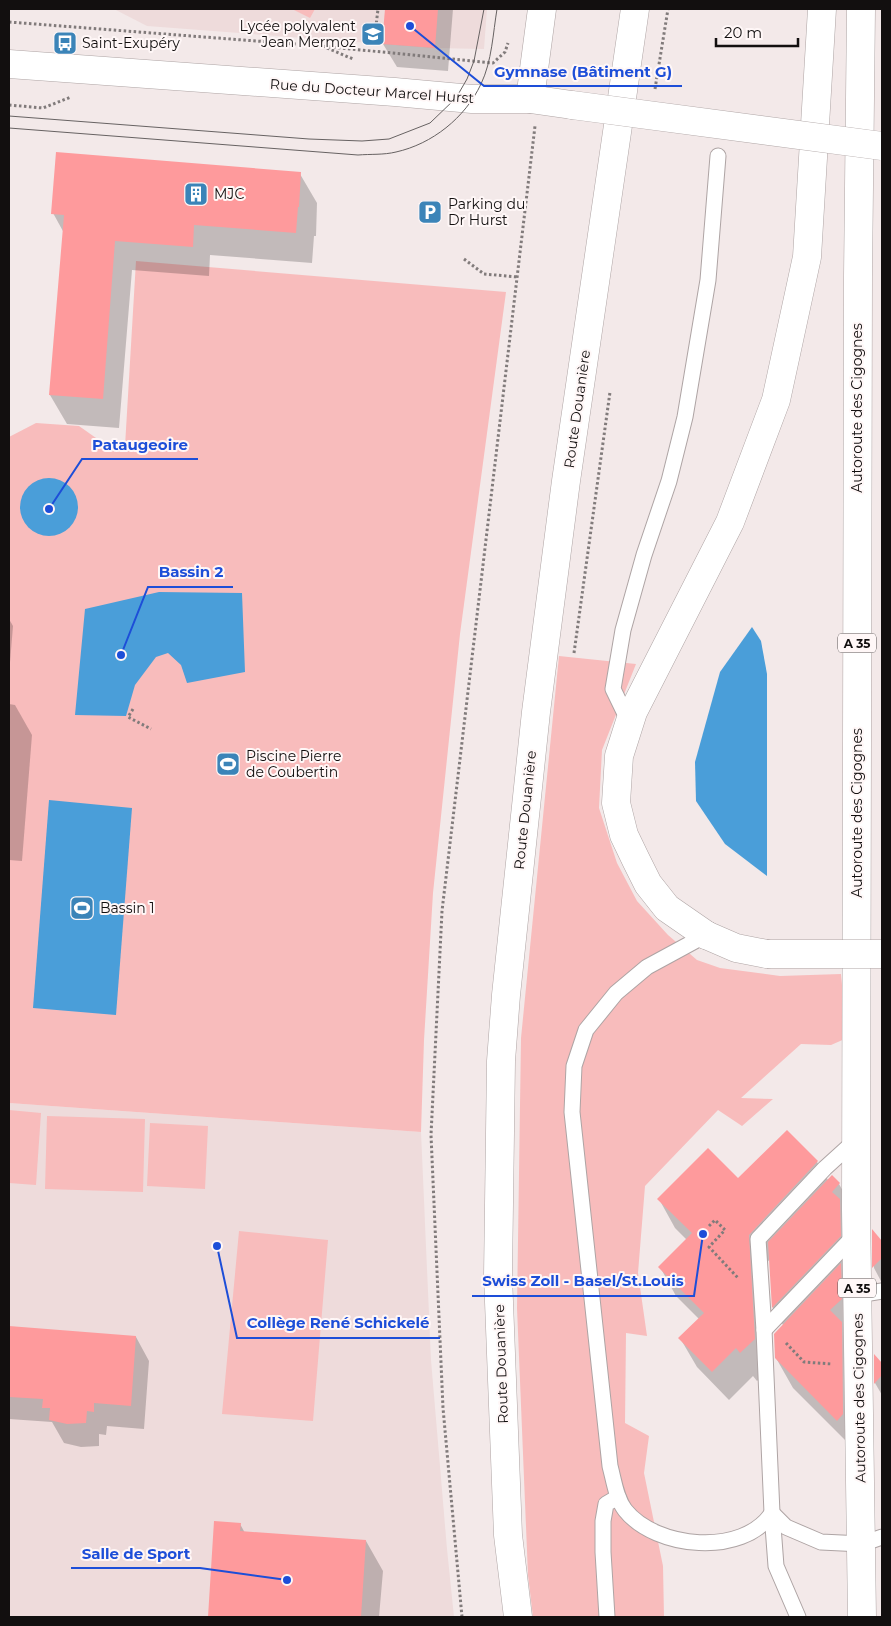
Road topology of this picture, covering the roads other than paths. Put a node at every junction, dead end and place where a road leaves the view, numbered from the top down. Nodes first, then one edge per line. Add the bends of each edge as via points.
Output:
1 (542, 9) edge
2 (635, 9) edge
3 (822, 9) edge
4 (861, 9) edge
5 (9, 64) edge
6 (530, 99) junction
7 (882, 146) edge
8 (718, 156) dead end
9 (629, 722) junction
10 (706, 935) junction
11 (882, 954) edge
12 (857, 1139) junction
13 (857, 1233) junction
14 (870, 1293) edge
15 (764, 1330) junction
16 (618, 1496) junction
17 (772, 1513) junction
18 (872, 1541) edge
19 (518, 1617) edge
20 (607, 1617) edge
21 (798, 1617) edge
22 (862, 1617) edge

1 - 6 main road
2 - 19 main road, Route Douanière via 567,471 536,712 506,995 498,1276 508,1535
3 - 9 main road via 807,257 776,400 730,522
4 - 12 main road, Autoroute des Cigognes / A 35
5 - 6 main road, Rue du Docteur Marcel Hurst via 472,99
6 - 7 main road, Rue du Docteur Marcel Hurst, bridge
8 - 9 lane via 708,280 685,417 669,481 623,630 614,689
9 - 10 main road via 619,756 616,803 624,835 648,884 667,908
10 - 11 main road, bridge via 736,948 767,954
10 - 16 lane via 647,967 616,993 586,1030 574,1066 572,1112 610,1466
12 - 13 main road, Autoroute des Cigognes / A 35
12 - 15 lane via 758,1239
13 - 14 main road, Autoroute des Cigognes / A 35
13 - 15 lane
14 - 18 main road, Autoroute des Cigognes / A 35
15 - 17 lane
16 - 17 lane via 636,1520 664,1537 704,1544 752,1532
16 - 20 lane via 606,1504 603,1521
17 - 18 lane via 786,1527 822,1542
17 - 21 lane via 776,1566
18 - 22 main road, Autoroute des Cigognes / A 35

